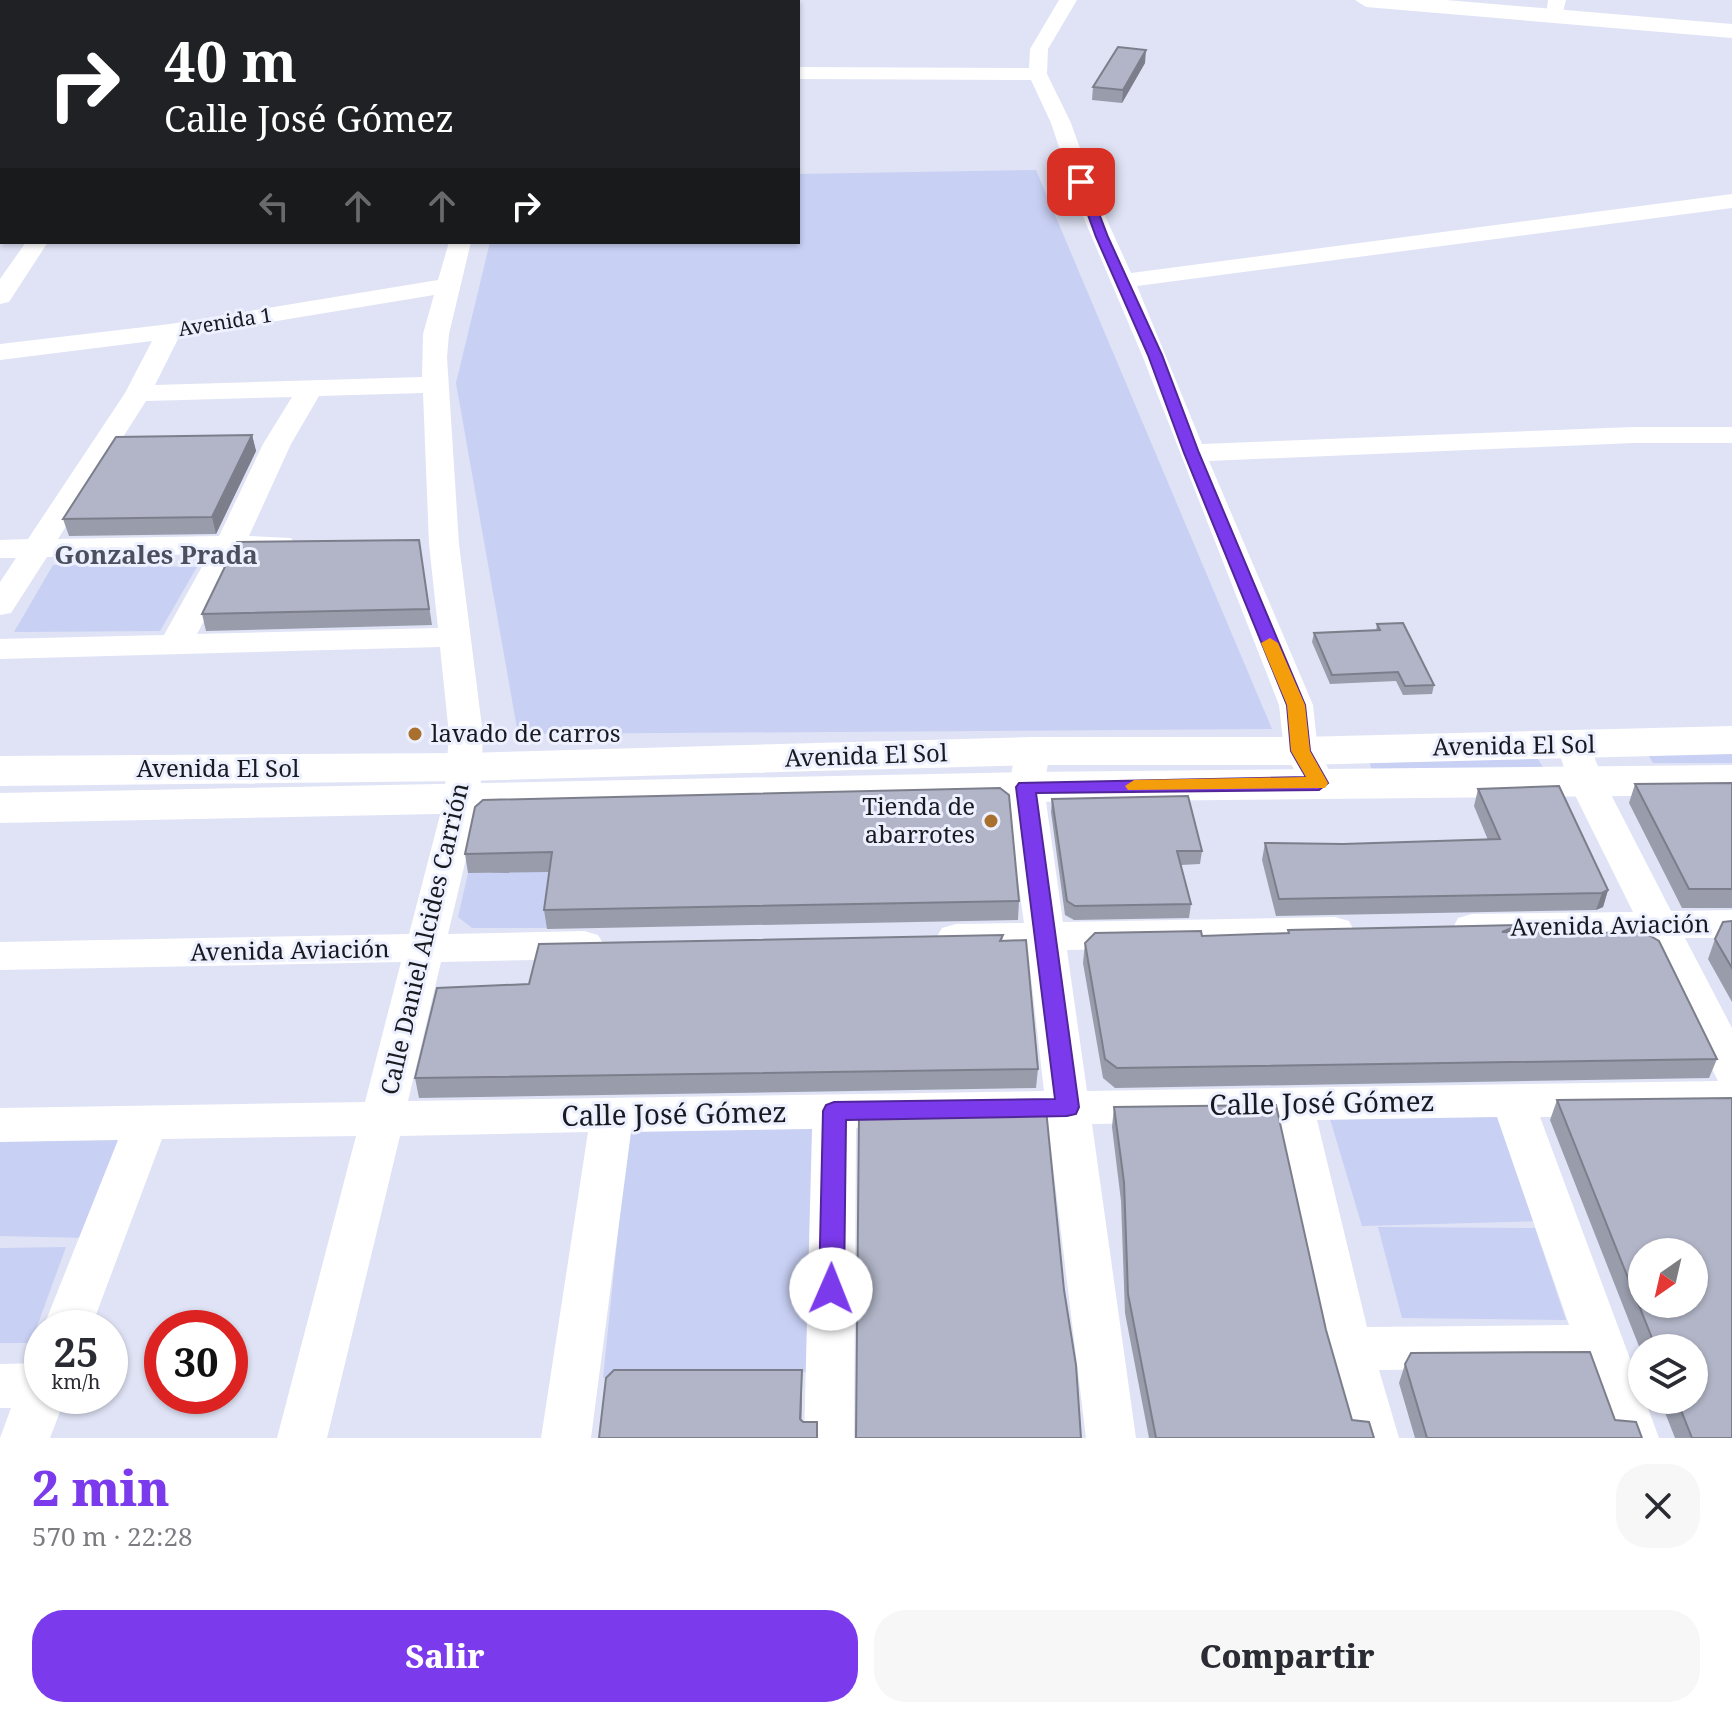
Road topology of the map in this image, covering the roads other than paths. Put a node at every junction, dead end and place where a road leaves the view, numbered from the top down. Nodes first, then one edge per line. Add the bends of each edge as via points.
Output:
1 (1068, 0) edge
2 (1366, 0) edge
3 (1480, 0) edge
4 (1556, 7) edge
5 (1732, 21) edge
6 (1732, 31) edge
7 (800, 73) edge
8 (1038, 74) junction
9 (1732, 201) edge
10 (36, 244) edge
11 (459, 244) edge
12 (1124, 281) junction
13 (449, 285) junction
14 (0, 297) edge
15 (170, 331) junction
16 (0, 352) edge
17 (435, 385) junction
18 (310, 389) junction
19 (138, 393) junction
20 (1732, 435) edge
21 (1192, 453) junction
22 (230, 544) junction
23 (307, 544) edge
24 (414, 544) edge
25 (444, 544) junction
26 (36, 548) junction
27 (0, 549) edge
28 (0, 606) edge
29 (454, 637) junction
30 (175, 645) junction
31 (0, 649) edge
32 (1732, 740) edge
33 (1580, 763) junction
34 (1310, 767) junction
35 (1030, 769) junction
36 (0, 771) edge
37 (1732, 780) edge
38 (463, 784) junction
39 (0, 808) edge
40 (1732, 924) edge
41 (1662, 925) junction
42 (1440, 929) edge
43 (1377, 930) edge
44 (1044, 937) junction
45 (917, 939) edge
46 (616, 945) edge
47 (425, 948) junction
48 (0, 956) edge
49 (1732, 1069) edge
50 (1732, 1097) edge
51 (1512, 1100) junction
52 (1292, 1104) junction
53 (1067, 1107) junction
54 (834, 1111) junction
55 (612, 1115) junction
56 (382, 1119) junction
57 (147, 1122) junction
58 (0, 1125) edge
59 (74, 1310) edge
60 (1601, 1346) junction
61 (1348, 1349) junction
62 (24, 1385) edge
63 (0, 1386) edge
64 (34, 1414) edge
65 (25, 1438) edge
66 (302, 1438) edge
67 (566, 1438) edge
68 (829, 1438) edge
69 (1111, 1438) edge
70 (1374, 1438) edge
71 (1634, 1438) edge

1 - 8 street via 1039,49
2 - 4 main road
3 - 4 main road
4 - 5 main road
4 - 6 main road
7 - 8 street
8 - 12 street
9 - 12 street
10 - 14 street
11 - 13 street, Calle Daniel Alcides Carrión
12 - 21 street
13 - 15 street, Avenida 1
13 - 17 street, Calle Daniel Alcides Carrión via 436,334
15 - 16 street, Avenida 1
15 - 19 street
17 - 18 street
17 - 25 street, Calle Daniel Alcides Carrión
18 - 19 street
18 - 22 street via 277,444
19 - 26 street
20 - 21 street
21 - 34 street via 1296,705
22 - 23 street
22 - 26 street
22 - 30 street
24 - 25 street
25 - 29 street, Calle Daniel Alcides Carrión
26 - 27 street
26 - 28 street
29 - 30 street
29 - 38 street, Calle Daniel Alcides Carrión via 466,735
30 - 31 street
32 - 33 main road, Avenida El Sol
33 - 34 main road, Avenida El Sol
33 - 37 main road, Avenida El Sol
33 - 41 street
34 - 35 main road, Avenida El Sol
35 - 38 main road, Avenida El Sol
35 - 44 street
36 - 38 main road, Avenida El Sol
38 - 39 main road, Avenida El Sol
38 - 47 street, Calle Daniel Alcides Carrión
40 - 41 street, Avenida Aviación
41 - 42 street, Avenida Aviación
41 - 49 street
43 - 44 street
44 - 45 street
44 - 53 street
46 - 47 street, Avenida Aviación
47 - 48 street, Avenida Aviación
47 - 56 street, Calle Daniel Alcides Carrión
50 - 51 street, Calle José Gómez
51 - 52 street, Calle José Gómez
51 - 60 street
52 - 53 street, Calle José Gómez
52 - 61 street
53 - 54 street, Calle José Gómez
53 - 69 street
54 - 55 street, Calle José Gómez
54 - 68 street
55 - 56 street, Calle José Gómez
55 - 67 street
56 - 57 street, Calle José Gómez
56 - 66 street, Calle Daniel Alcides Carrión
57 - 58 street, Calle José Gómez
57 - 59 street
60 - 61 street
60 - 71 street
61 - 70 street
62 - 63 street
64 - 65 street

